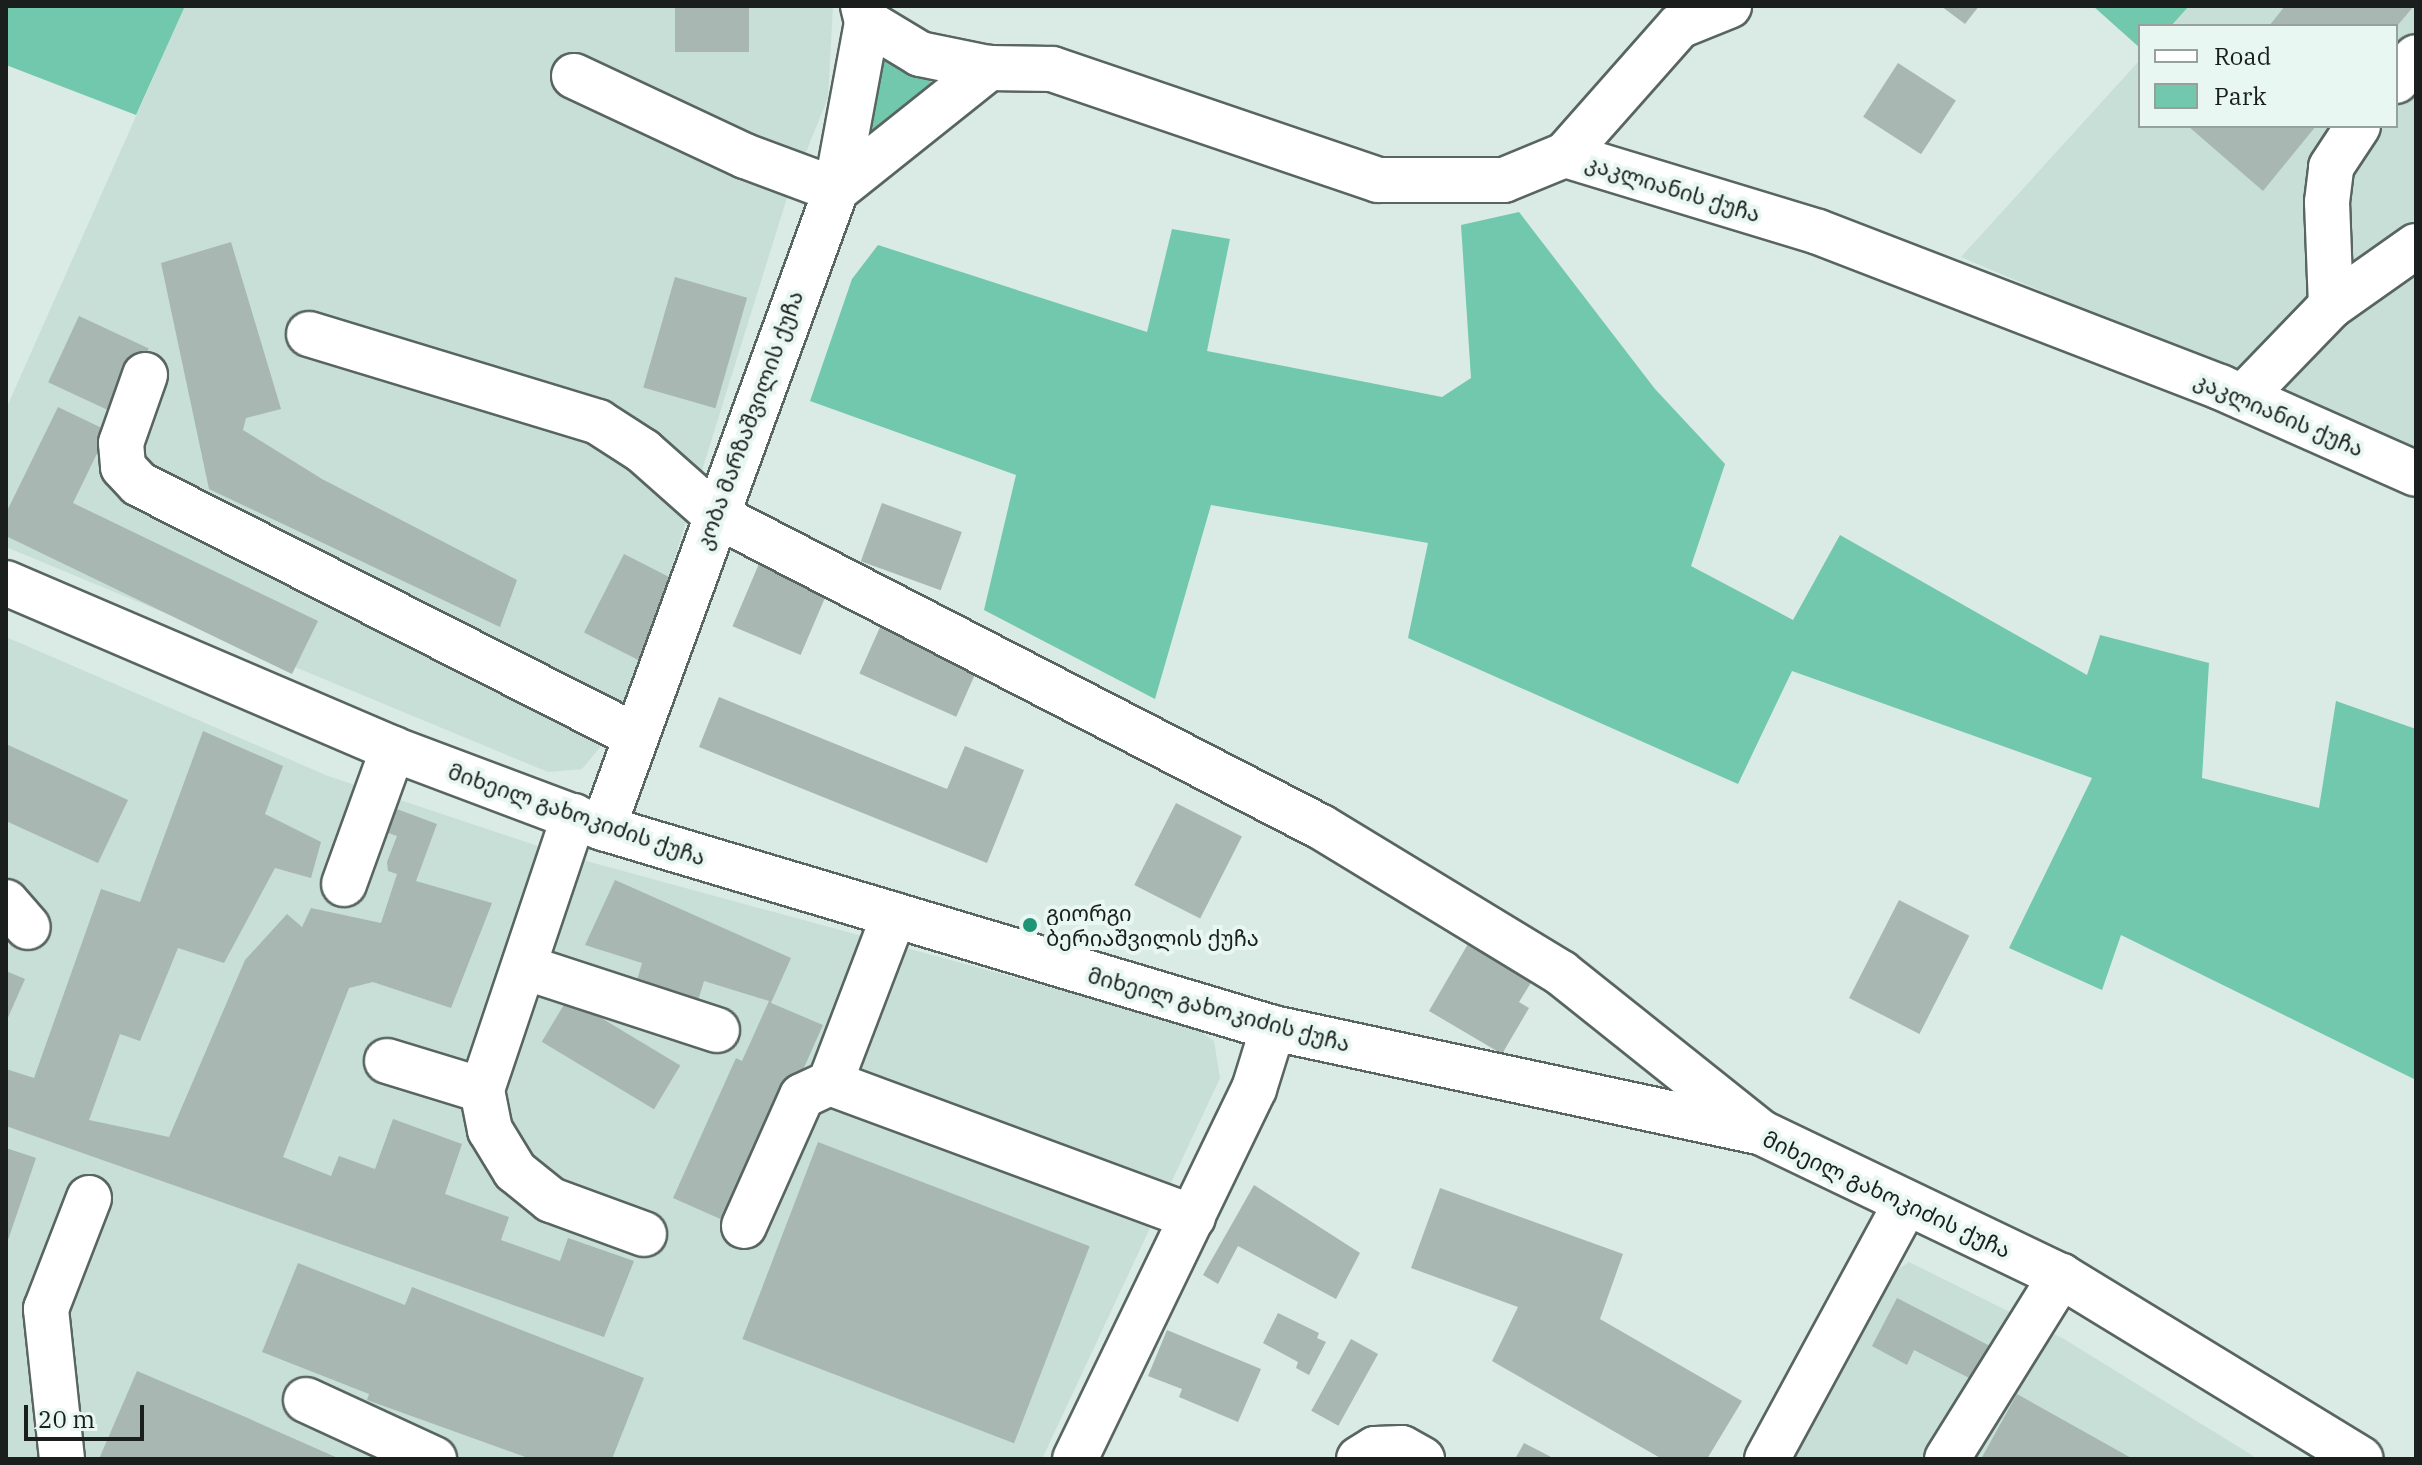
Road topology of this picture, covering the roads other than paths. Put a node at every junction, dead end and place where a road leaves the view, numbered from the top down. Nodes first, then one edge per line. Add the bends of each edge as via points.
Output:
1 (1729, 6) edge
2 (865, 14) edge
3 (1671, 16) edge
4 (2416, 57) edge
5 (989, 68) junction
6 (574, 76) dead end
7 (2398, 79) edge
8 (2357, 128) edge
9 (1565, 155) junction
10 (836, 190) junction
11 (2416, 246) edge
12 (2331, 306) junction
13 (309, 334) dead end
14 (145, 375) dead end
15 (2243, 397) junction
16 (2416, 474) edge
17 (714, 514) junction
18 (6, 583) edge
19 (636, 736) junction
20 (393, 749) junction
21 (589, 822) junction
22 (344, 884) dead end
23 (894, 915) junction
24 (524, 967) junction
25 (1273, 1028) junction
26 (717, 1030) dead end
27 (387, 1061) dead end
28 (830, 1083) junction
29 (482, 1090) junction
30 (1760, 1132) junction
31 (89, 1198) dead end
32 (1906, 1203) junction
33 (1193, 1217) junction
34 (744, 1226) dead end
35 (644, 1234) dead end
36 (2061, 1276) junction
37 (306, 1400) dead end
38 (62, 1459) edge
39 (434, 1459) edge
40 (1075, 1459) edge
41 (1359, 1459) edge
42 (1422, 1459) edge
43 (1767, 1459) edge
44 (1947, 1459) edge
45 (2361, 1459) edge

1 - 3 street
2 - 5 street, კაკლიანის ქუჩა via 920,54
2 - 10 street, კობა მარზაშვილის ქუჩა
3 - 9 street
4 - 7 street
5 - 9 street, კაკლიანის ქუჩა via 1052,69 1378,180 1504,180
5 - 10 street
6 - 10 street via 745,156
8 - 12 street via 2331,167
9 - 15 street, კაკლიანის ქუჩა via 1818,232
10 - 17 street, კობა მარზაშვილის ქუჩა
11 - 12 street
12 - 15 street
13 - 17 street via 598,422 643,451
14 - 19 street via 121,443 123,467 139,484
15 - 16 street, კაკლიანის ქუჩა
17 - 19 street, კობა მარზაშვილის ქუჩა
17 - 30 street via 1321,827 1561,973
18 - 20 street, მიხეილ გახოკიძის ქუჩა
19 - 21 street, კობა მარზაშვილის ქუჩა
20 - 21 street, მიხეილ გახოკიძის ქუჩა
20 - 22 street
21 - 23 street, მიხეილ გახოკიძის ქუჩა
21 - 24 street, კობა მარზაშვილის ქუჩა
23 - 25 street, მიხეილ გახოკიძის ქუჩა
23 - 28 street
24 - 26 street
24 - 29 street, კობა მარზაშვილის ქუჩა
25 - 30 street, მიხეილ გახოკიძის ქუჩა
25 - 33 street via 1254,1089
27 - 29 street
28 - 33 street
28 - 34 street via 802,1096
29 - 35 street via 490,1130 515,1171 551,1200
30 - 32 street, მიხეილ გახოკიძის ქუჩა
31 - 38 street via 46,1309
32 - 36 street, მიხეილ გახოკიძის ქუჩა
32 - 43 street
33 - 40 street
36 - 44 street
36 - 45 street, მიხეილ გახოკიძის ქუჩა
37 - 39 street
41 - 42 street via 1375,1449 1402,1448

